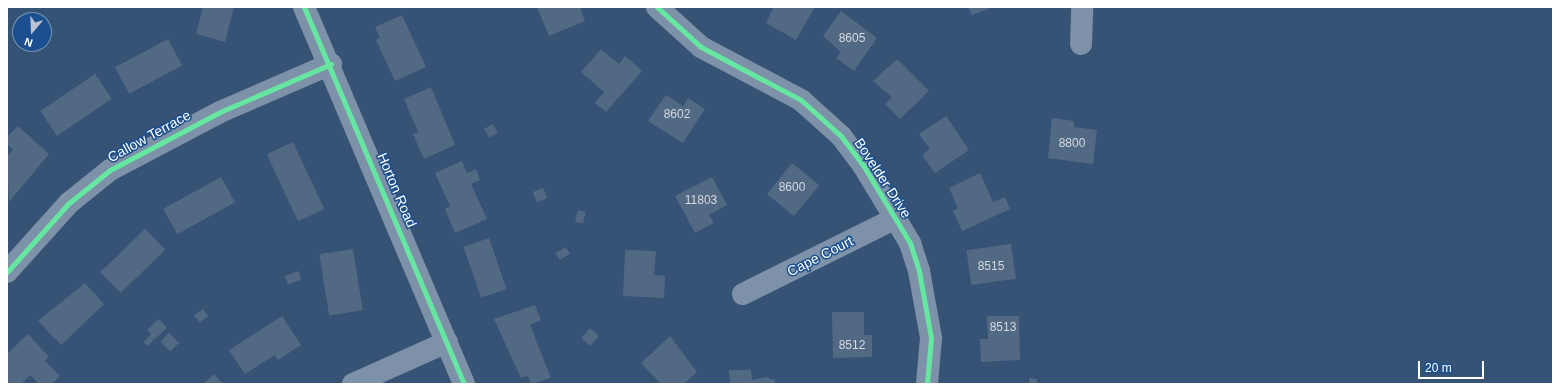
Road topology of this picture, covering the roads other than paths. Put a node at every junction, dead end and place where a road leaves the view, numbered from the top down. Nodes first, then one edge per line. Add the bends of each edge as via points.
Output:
1 (304, 7) edge
2 (1082, 7) edge
3 (666, 10) edge
4 (1081, 44) dead end
5 (331, 64) junction
6 (896, 218) junction
7 (7, 272) edge
8 (744, 294) dead end
9 (447, 342) junction
10 (353, 384) edge
11 (464, 384) edge
12 (927, 384) edge

1 - 5 street, Horton Road
2 - 4 street
3 - 6 street, Bovelder Drive via 701,47 801,100 822,117 863,164
5 - 7 street, Callow Terrace via 220,112 110,170 69,203
5 - 9 street, Horton Road
6 - 8 street, Cape Court
6 - 12 street, Bovelder Drive via 910,243 928,307 932,338
9 - 10 street
9 - 11 street, Horton Road

